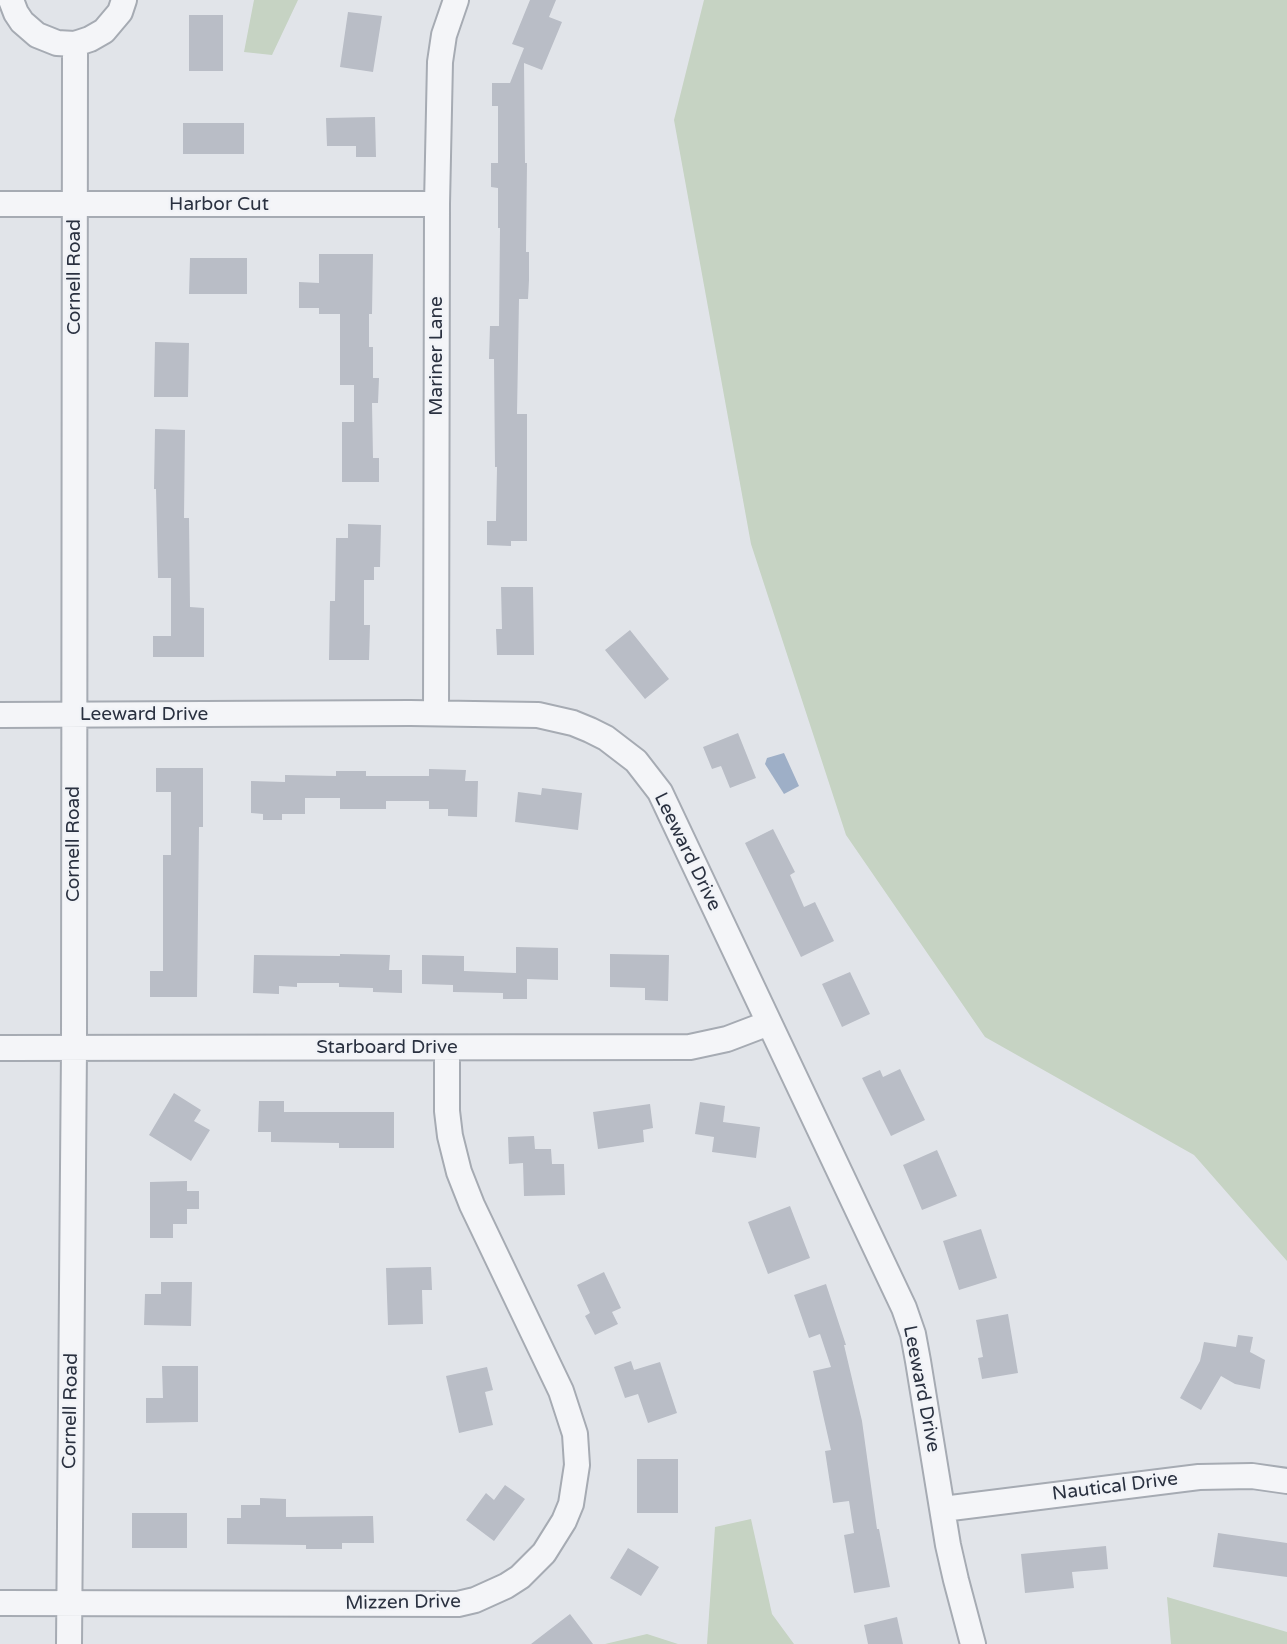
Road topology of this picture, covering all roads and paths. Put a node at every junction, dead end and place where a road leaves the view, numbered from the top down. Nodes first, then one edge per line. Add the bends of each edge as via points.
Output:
1 (11, 0) edge
2 (124, 0) edge
3 (456, 0) edge
4 (75, 44) junction
5 (0, 204) edge
6 (438, 204) junction
7 (75, 205) junction
8 (436, 713) junction
9 (0, 715) edge
10 (74, 715) junction
11 (769, 1023) junction
12 (0, 1048) edge
13 (74, 1048) junction
14 (447, 1048) junction
15 (1287, 1481) edge
16 (943, 1509) junction
17 (0, 1603) edge
18 (69, 1603) junction
19 (69, 1644) edge
20 (972, 1644) edge

1 - 4 street via 22,22 37,36
2 - 4 street via 104,32
3 - 6 street, Mariner Lane via 440,62
4 - 7 street, Cornell Road
5 - 7 street, Harbor Cut
6 - 7 street, Harbor Cut
6 - 8 street, Mariner Lane
7 - 10 street, Cornell Road
8 - 10 street, Leeward Drive
8 - 11 street, Leeward Drive via 556,718 606,738 636,761 660,792
9 - 10 street, Leeward Drive
10 - 13 street, Cornell Road
11 - 14 street, Starboard Drive via 727,1040 690,1048
11 - 16 street, Leeward Drive via 904,1308 913,1334
12 - 13 street, Starboard Drive
13 - 14 street, Starboard Drive
13 - 18 street, Cornell Road
14 - 18 street, Mizzen Drive via 447,1111 459,1172 561,1391 575,1434 577,1465 571,1504 556,1535 520,1577 488,1595 458,1604
15 - 16 street, Nautical Drive via 1199,1477
16 - 20 street, Leeward Drive
17 - 18 street, Mizzen Drive
18 - 19 street, Cornell Road

